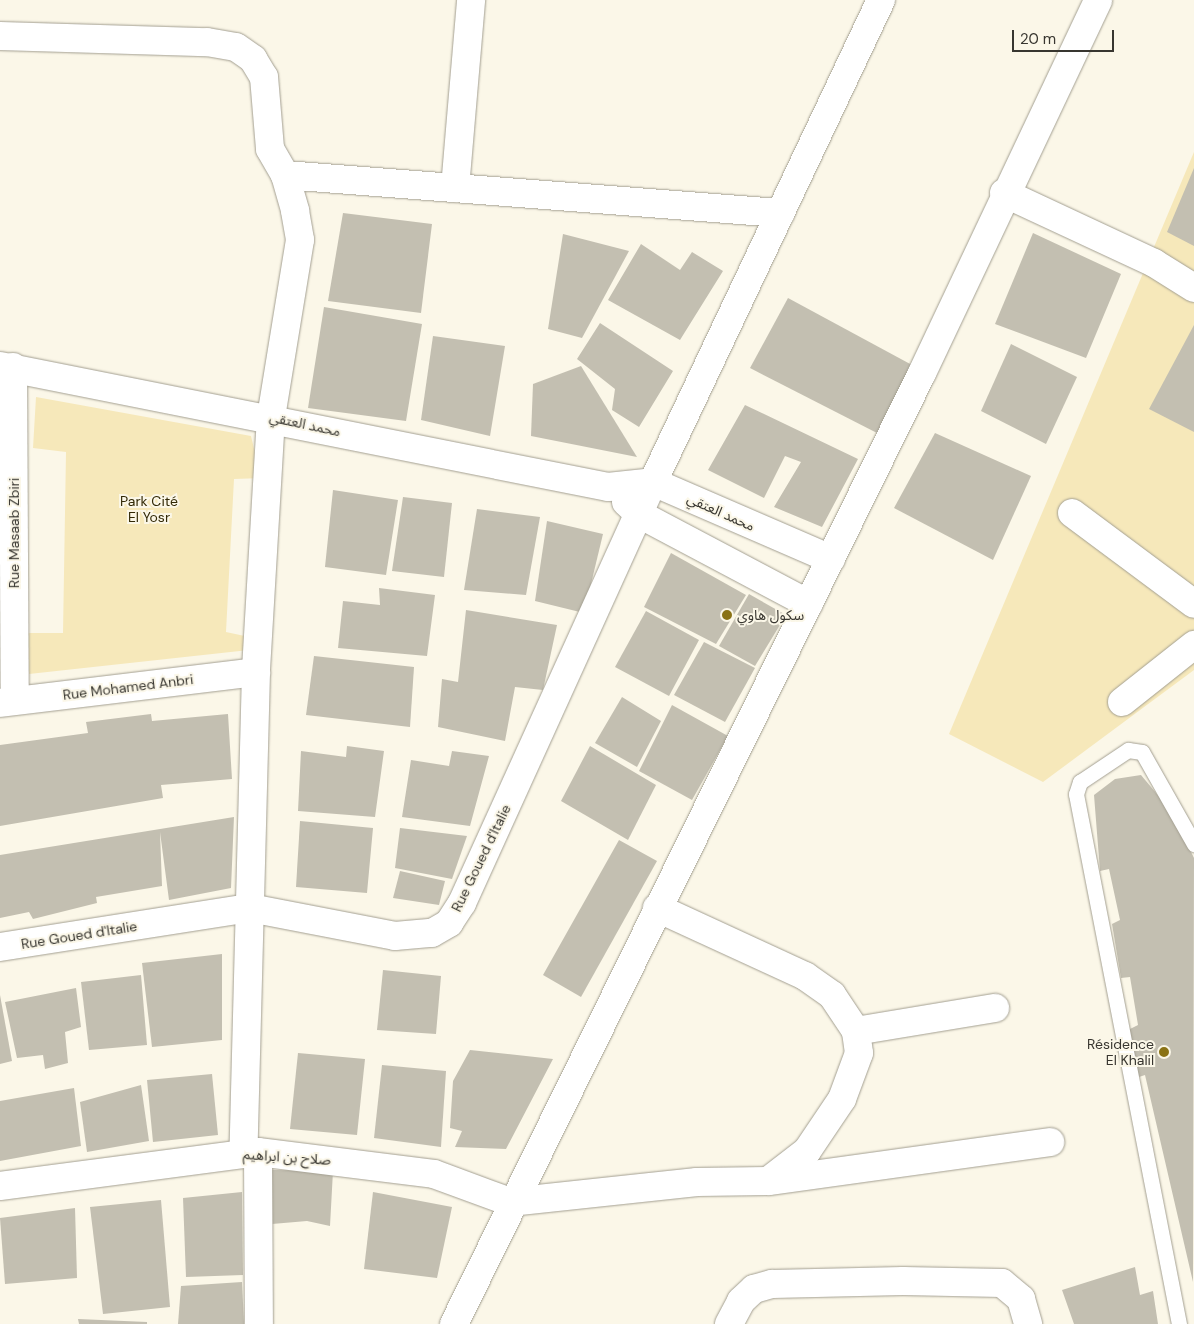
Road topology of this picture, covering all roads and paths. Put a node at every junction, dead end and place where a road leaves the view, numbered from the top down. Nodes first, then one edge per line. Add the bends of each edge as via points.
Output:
1 (471, 0) edge
2 (881, 0) edge
3 (1098, 0) edge
4 (0, 36) edge
5 (285, 175) junction
6 (455, 188) junction
7 (1004, 193) junction
8 (780, 213) junction
9 (1194, 288) edge
10 (7, 366) edge
11 (271, 417) junction
12 (653, 482) junction
13 (608, 487) junction
14 (640, 514) junction
15 (1072, 514) dead end
16 (831, 559) junction
17 (809, 604) junction
18 (1194, 604) edge
19 (1194, 645) edge
20 (256, 672) junction
21 (8, 702) edge
22 (1122, 702) dead end
23 (1194, 844) edge
24 (250, 908) junction
25 (657, 908) junction
26 (0, 947) edge
27 (995, 1008) dead end
28 (856, 1031) junction
29 (1050, 1142) dead end
30 (250, 1153) junction
31 (768, 1181) junction
32 (0, 1186) edge
33 (510, 1202) junction
34 (259, 1324) edge
35 (454, 1324) edge
36 (729, 1324) edge
37 (1028, 1324) edge
38 (1180, 1324) edge

1 - 6 street
2 - 8 street, Rue Goued d'Italie
3 - 7 street
4 - 5 street via 207,42 236,47 253,59 264,77 270,149
5 - 6 street
5 - 11 street via 300,240
6 - 8 street
7 - 9 street via 1154,263
7 - 16 street
8 - 12 street, Rue Goued d'Italie
10 - 11 street, محمد العتقي
10 - 21 street, Rue Masaab Zbiri
11 - 13 street, محمد العتقي
11 - 20 street
12 - 13 street, محمد العتقي
12 - 14 street, Rue Goued d'Italie
12 - 16 street, محمد العتقي
13 - 14 street, محمد العتقي
14 - 17 street, محمد العتقي
14 - 24 street, Rue Goued d'Italie via 462,903 449,922 432,934 395,936
15 - 18 street
16 - 17 street
17 - 25 street
19 - 22 street
20 - 21 street, Rue Mohamed Anbri
20 - 24 street
23 - 38 lane via 1142,752 1128,750 1080,782 1076,794
24 - 26 street, Rue Goued d'Italie
24 - 30 street
25 - 28 street via 805,976 832,995
25 - 33 street
27 - 28 street
28 - 31 street via 859,1052 842,1099 807,1150
29 - 31 street via 914,1164
30 - 32 street, صلاح بن ابراهيم
30 - 33 street, صلاح بن ابراهيم via 434,1174
30 - 34 street
31 - 33 street via 697,1182
33 - 35 street
36 - 37 street via 741,1301 754,1289 772,1284 903,1281 1002,1283 1021,1299

